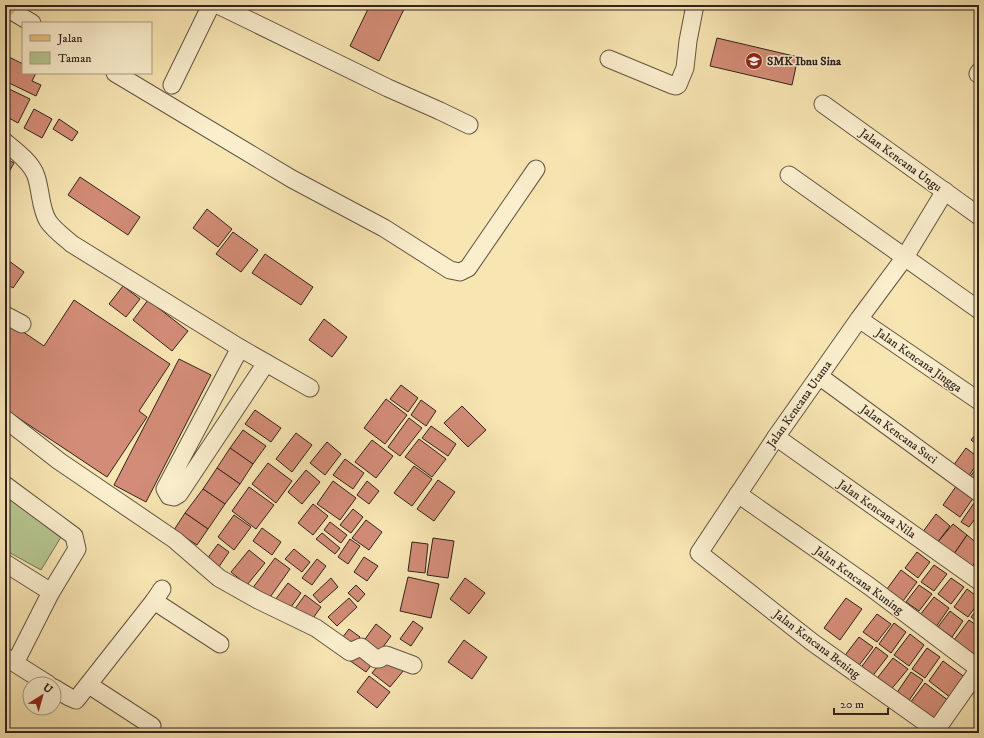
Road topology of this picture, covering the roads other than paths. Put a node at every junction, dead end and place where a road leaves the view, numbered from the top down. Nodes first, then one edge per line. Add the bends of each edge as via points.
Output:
1 (212, 5) edge
2 (218, 5) edge
3 (695, 5) edge
4 (5, 6) edge
5 (30, 22) edge
6 (609, 59) dead end
7 (117, 74) edge
8 (172, 85) dead end
9 (824, 104) dead end
10 (469, 125) dead end
11 (5, 142) edge
12 (536, 168) dead end
13 (789, 175) dead end
14 (945, 191) junction
15 (979, 216) edge
16 (905, 257) junction
17 (979, 310) edge
18 (5, 315) edge
19 (859, 319) junction
20 (22, 324) dead end
21 (240, 348) junction
22 (266, 362) junction
23 (819, 376) junction
24 (310, 388) dead end
25 (979, 401) edge
26 (5, 419) edge
27 (776, 438) junction
28 (5, 485) edge
29 (979, 492) edge
30 (738, 494) junction
31 (700, 554) joint
32 (5, 563) edge
33 (979, 581) edge
34 (51, 592) junction
35 (220, 644) dead end
36 (10, 660) edge
37 (413, 665) dead end
38 (979, 669) edge
39 (35, 676) edge
40 (89, 685) junction
41 (62, 693) edge
42 (152, 726) dead end
43 (935, 731) edge

1 - 8 street
2 - 10 street
3 - 6 street via 685,68 676,86
4 - 5 street
7 - 12 street via 292,179 384,228 450,270 460,272 468,268
9 - 14 street, Jalan Kencana Ungu
11 - 21 street via 29,164 36,175 48,220 58,232 72,244
13 - 16 street
14 - 15 street, Jalan Kencana Ungu
14 - 16 street, Jalan Kencana Utama
16 - 17 street
16 - 19 street, Jalan Kencana Utama
18 - 20 street
19 - 23 street, Jalan Kencana Utama
19 - 25 street, Jalan Kencana Jingga
21 - 22 street
21 - 22 street via 165,488 169,496 174,498 179,494
22 - 24 street
23 - 27 street, Jalan Kencana Utama
23 - 29 street, Jalan Kencana Suci
26 - 37 street via 59,461 175,540 219,578 316,628 350,652 361,647 376,659 379,660 386,655
27 - 30 street, Jalan Kencana Utama
27 - 33 street, Jalan Kencana Nila
28 - 34 street via 74,536 77,549
30 - 31 street, Jalan Kencana Utama via 700,550
30 - 38 street, Jalan Kencana Kuning via 869,586
31 - 43 street, Jalan Kencana Bening via 812,642
32 - 34 street
34 - 36 street
35 - 40 street via 158,595
36 - 39 street
38 - 43 street
40 - 41 street via 76,700
40 - 42 street

